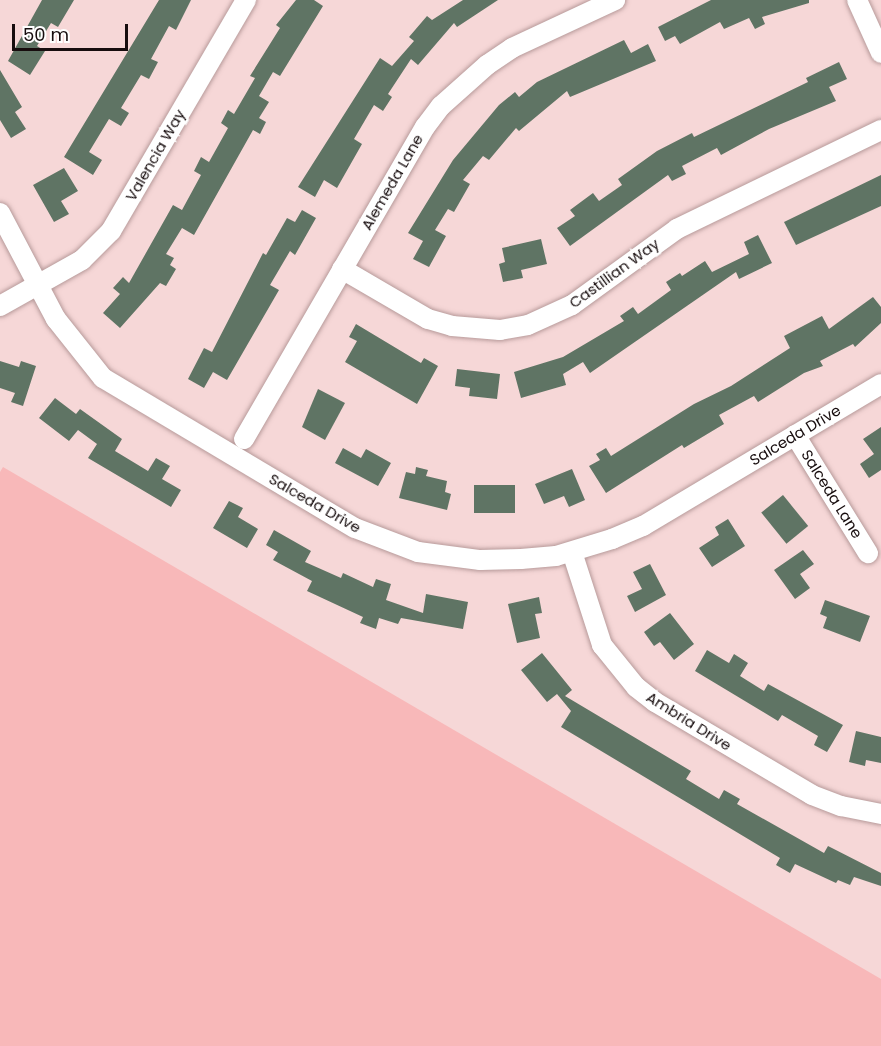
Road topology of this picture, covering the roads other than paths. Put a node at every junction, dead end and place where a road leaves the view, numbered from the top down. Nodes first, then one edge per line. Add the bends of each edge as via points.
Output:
1 (246, 0) edge
2 (615, 0) edge
3 (858, 0) edge
4 (881, 53) edge
5 (881, 130) edge
6 (0, 213) edge
7 (342, 269) junction
8 (39, 286) junction
9 (0, 306) edge
10 (881, 384) edge
11 (795, 435) junction
12 (244, 439) dead end
13 (572, 552) junction
14 (868, 553) dead end
15 (881, 814) edge

1 - 8 street, Valencia Way via 111,231 82,260
2 - 7 street, Alemeda Lane via 520,44 464,84 425,127
3 - 4 street
5 - 7 street, Castillian Way via 677,229 572,305 528,325 500,330 452,326 428,319
6 - 8 street, Salceda Drive
7 - 12 street, Alemeda Lane
8 - 9 street, Valencia Way
8 - 13 street, Salceda Drive via 70,340 103,378 355,528 418,552 449,557 521,559
10 - 11 street, Salceda Drive
11 - 13 street, Salceda Drive via 643,526
11 - 14 street, Salceda Lane
13 - 15 street, Ambria Drive via 603,645 636,687 812,795

